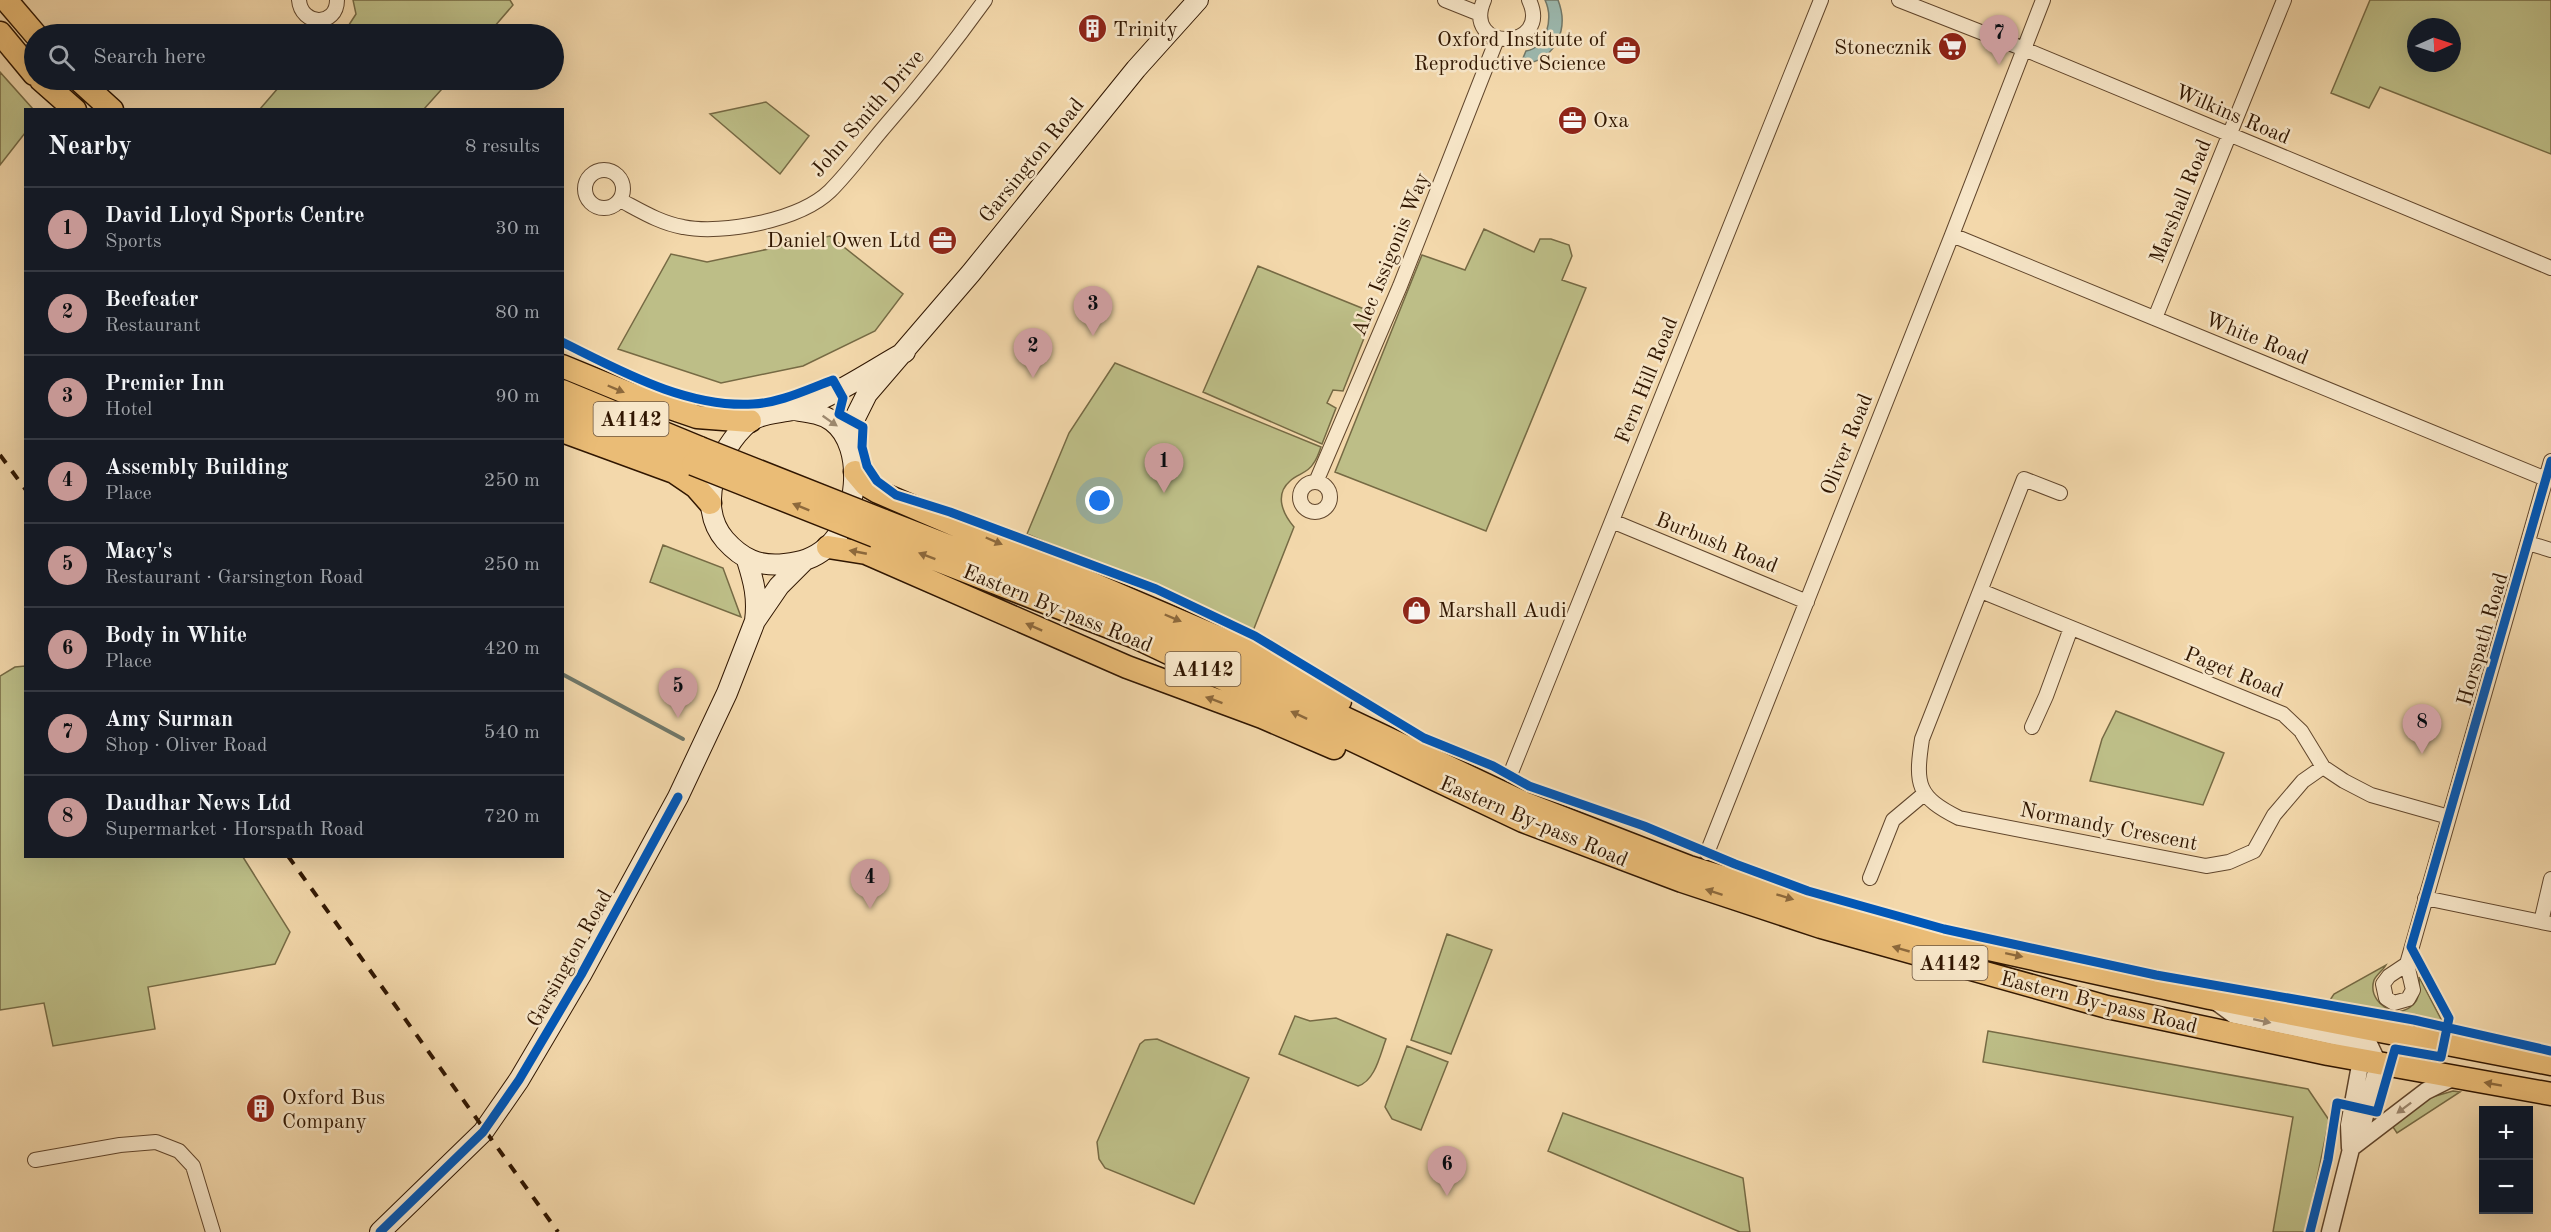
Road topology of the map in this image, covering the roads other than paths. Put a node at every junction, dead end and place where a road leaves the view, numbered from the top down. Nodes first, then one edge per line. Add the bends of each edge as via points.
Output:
1 (6, 0) edge
2 (299, 0) edge
3 (337, 0) edge
4 (985, 0) edge
5 (1198, 0) edge
6 (1445, 0) edge
7 (1484, 0) edge
8 (1529, 0) edge
9 (1821, 0) edge
10 (1899, 0) edge
11 (2043, 0) edge
12 (2284, 0) edge
13 (1480, 14) junction
14 (26, 24) edge
15 (0, 33) edge
16 (1497, 39) junction
17 (2024, 49) junction
18 (24, 62) edge
19 (52, 90) edge
20 (90, 90) edge
21 (73, 108) edge
22 (110, 108) edge
23 (2229, 135) junction
24 (620, 200) dead end
25 (1952, 235) junction
26 (2551, 268) edge
27 (2155, 318) junction
28 (905, 352) junction
29 (564, 367) edge
30 (564, 392) edge
31 (794, 410) junction
32 (564, 412) edge
33 (750, 421) junction
34 (564, 431) edge
35 (697, 456) junction
36 (2551, 461) edge
37 (853, 462) junction
38 (2546, 479) junction
39 (1316, 482) dead end
40 (2060, 493) dead end
41 (710, 503) junction
42 (1612, 521) junction
43 (878, 528) junction
44 (2528, 543) junction
45 (828, 547) junction
46 (2551, 550) edge
47 (747, 560) junction
48 (802, 562) junction
49 (1981, 591) junction
50 (1807, 602) junction
51 (755, 621) junction
52 (2071, 628) junction
53 (2032, 727) dead end
54 (1393, 741) junction
55 (2323, 766) junction
56 (1510, 775) dead end
57 (1924, 794) junction
58 (2449, 817) junction
59 (1523, 821) junction
60 (1707, 853) dead end
61 (1870, 878) dead end
62 (2551, 879) edge
63 (2425, 898) junction
64 (2546, 923) edge
65 (2407, 964) dead end
66 (2374, 1050) junction
67 (2551, 1064) edge
68 (2454, 1077) junction
69 (2551, 1094) edge
70 (2350, 1149) junction
71 (35, 1160) dead end
72 (213, 1232) edge
73 (380, 1232) edge
74 (2330, 1232) edge

1 - 14 highway
2 - 3 street via 306,17 319,21 331,16
4 - 24 street, John Smith Drive via 904,104 829,192 812,204 789,215 711,230 683,228 656,220
5 - 28 main road, Garsington Road via 1107,104
6 - 13 street
7 - 13 street
8 - 16 street via 1533,14 1527,30 1514,39
9 - 42 street, Fern Hill Road
10 - 17 street, Wilkins Road
11 - 17 street, Oliver Road
12 - 23 street, Marshall Road
13 - 16 street via 1485,29
15 - 18 highway
16 - 39 street, Alec Issigonis Way via 1396,296
17 - 23 street, Wilkins Road
17 - 25 street, Oliver Road
19 - 21 highway
20 - 22 highway
23 - 26 street, Wilkins Road
23 - 27 street, Marshall Road
25 - 27 street, White Road
25 - 50 street, Oliver Road
27 - 38 street, White Road
28 - 31 main road
28 - 37 main road, Garsington Road via 867,394 853,422
29 -> 33 highway via 697,417
30 - 35 highway, Eastern By-pass Road / A4142
31 - 33 main road
31 -> 37 main road via 817,413 832,421 844,433
32 - 35 highway, Eastern By-pass Road / A4142
33 - 41 main road via 728,448 713,482
34 - 41 highway via 674,472
35 - 43 highway, Eastern By-pass Road / A4142, bridge
36 - 38 street, Horspath Road
37 - 45 main road via 852,501 841,531
37 -> 54 highway via 866,485 878,492 1243,648 1370,719
38 - 44 street, Horspath Road
40 - 49 street via 2027,473
41 - 47 main road via 722,536
42 - 50 street, Burbush Road
42 - 56 street, Fern Hill Road
43 - 54 highway, Eastern By-pass Road / A4142 via 1142,622
59 -> 43 highway, Eastern By-pass Road / A4142 via 1135,637
44 - 46 street
44 - 58 street, Horspath Road
45 - 48 main road
59 -> 45 highway via 1423,786 1262,717 1127,667 866,553
47 - 48 main road via 771,565
47 - 51 main road via 755,585
48 - 51 main road via 779,586
49 - 52 street, Paget Road
49 - 57 street via 1922,739 1918,768
50 - 60 street, Oliver Road
51 - 73 main road, Garsington Road via 703,746 552,1027 483,1132
52 - 53 street
52 - 55 street, Paget Road via 2283,714 2301,731
54 -> 66 highway, Eastern By-pass Road / A4142 via 1524,803 1712,874 1870,923 2210,998
55 - 57 street, Normandy Crescent via 2302,781 2274,815 2254,851 2229,862 2206,866 1959,818 1936,806
55 - 58 street, Paget Road via 2371,795
57 - 61 street via 1893,820
58 - 63 street, Horspath Road
66 -> 59 highway, Eastern By-pass Road / A4142 via 2107,1007 1821,927 1682,881
62 - 64 street
63 - 64 street
63 - 65 street, Horspath Road
66 - 67 highway, Eastern By-pass Road / A4142
66 - 68 highway, Eastern By-pass Road / A4142
66 - 70 street via 2349,1125
69 -> 68 highway, Eastern By-pass Road / A4142
68 -> 70 street via 2426,1091
70 - 74 street
71 - 72 street via 156,1142 179,1151 193,1166

